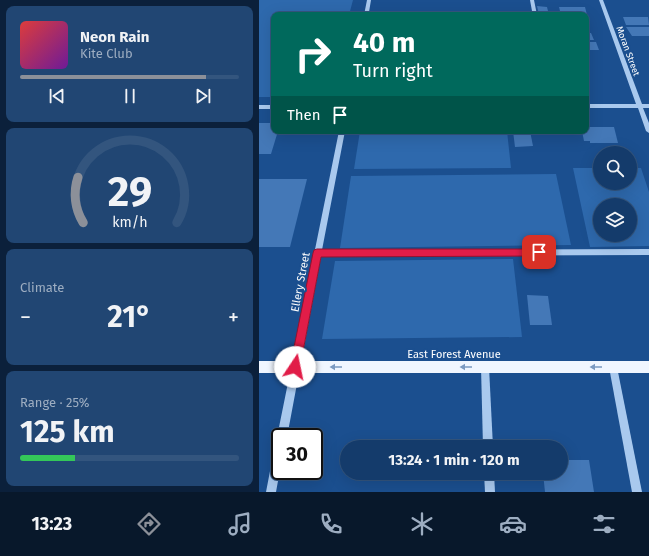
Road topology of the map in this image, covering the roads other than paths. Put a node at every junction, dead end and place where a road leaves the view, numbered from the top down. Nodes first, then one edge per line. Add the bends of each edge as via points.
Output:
1 (369, 0) edge
2 (532, 0) edge
3 (601, 0) edge
4 (366, 12) edge
5 (535, 12) edge
6 (589, 106) edge
7 (640, 106) junction
8 (649, 106) edge
9 (259, 107) edge
10 (271, 107) edge
11 (649, 131) edge
12 (341, 134) edge
13 (649, 252) edge
14 (317, 253) junction
15 (295, 367) junction
16 (485, 367) junction
17 (613, 367) junction
18 (649, 367) edge
19 (259, 368) edge
20 (283, 428) edge
21 (488, 440) edge
22 (273, 480) edge
23 (489, 480) edge
24 (271, 492) edge
25 (490, 492) edge
26 (637, 492) edge

1 - 4 street
2 - 5 street
3 - 7 street, Moran Street
6 - 7 street
7 - 8 street
7 - 11 street, Moran Street
9 - 10 street
12 - 14 street, Ellery Street
13 - 14 street
14 - 15 street, Ellery Street
16 -> 15 main road, East Forest Avenue
15 - 19 main road, East Forest Avenue
15 - 20 street, Ellery Street
17 -> 16 main road, East Forest Avenue
16 - 21 street
17 - 18 main road, East Forest Avenue
17 - 26 street
22 - 24 street
23 - 25 street

